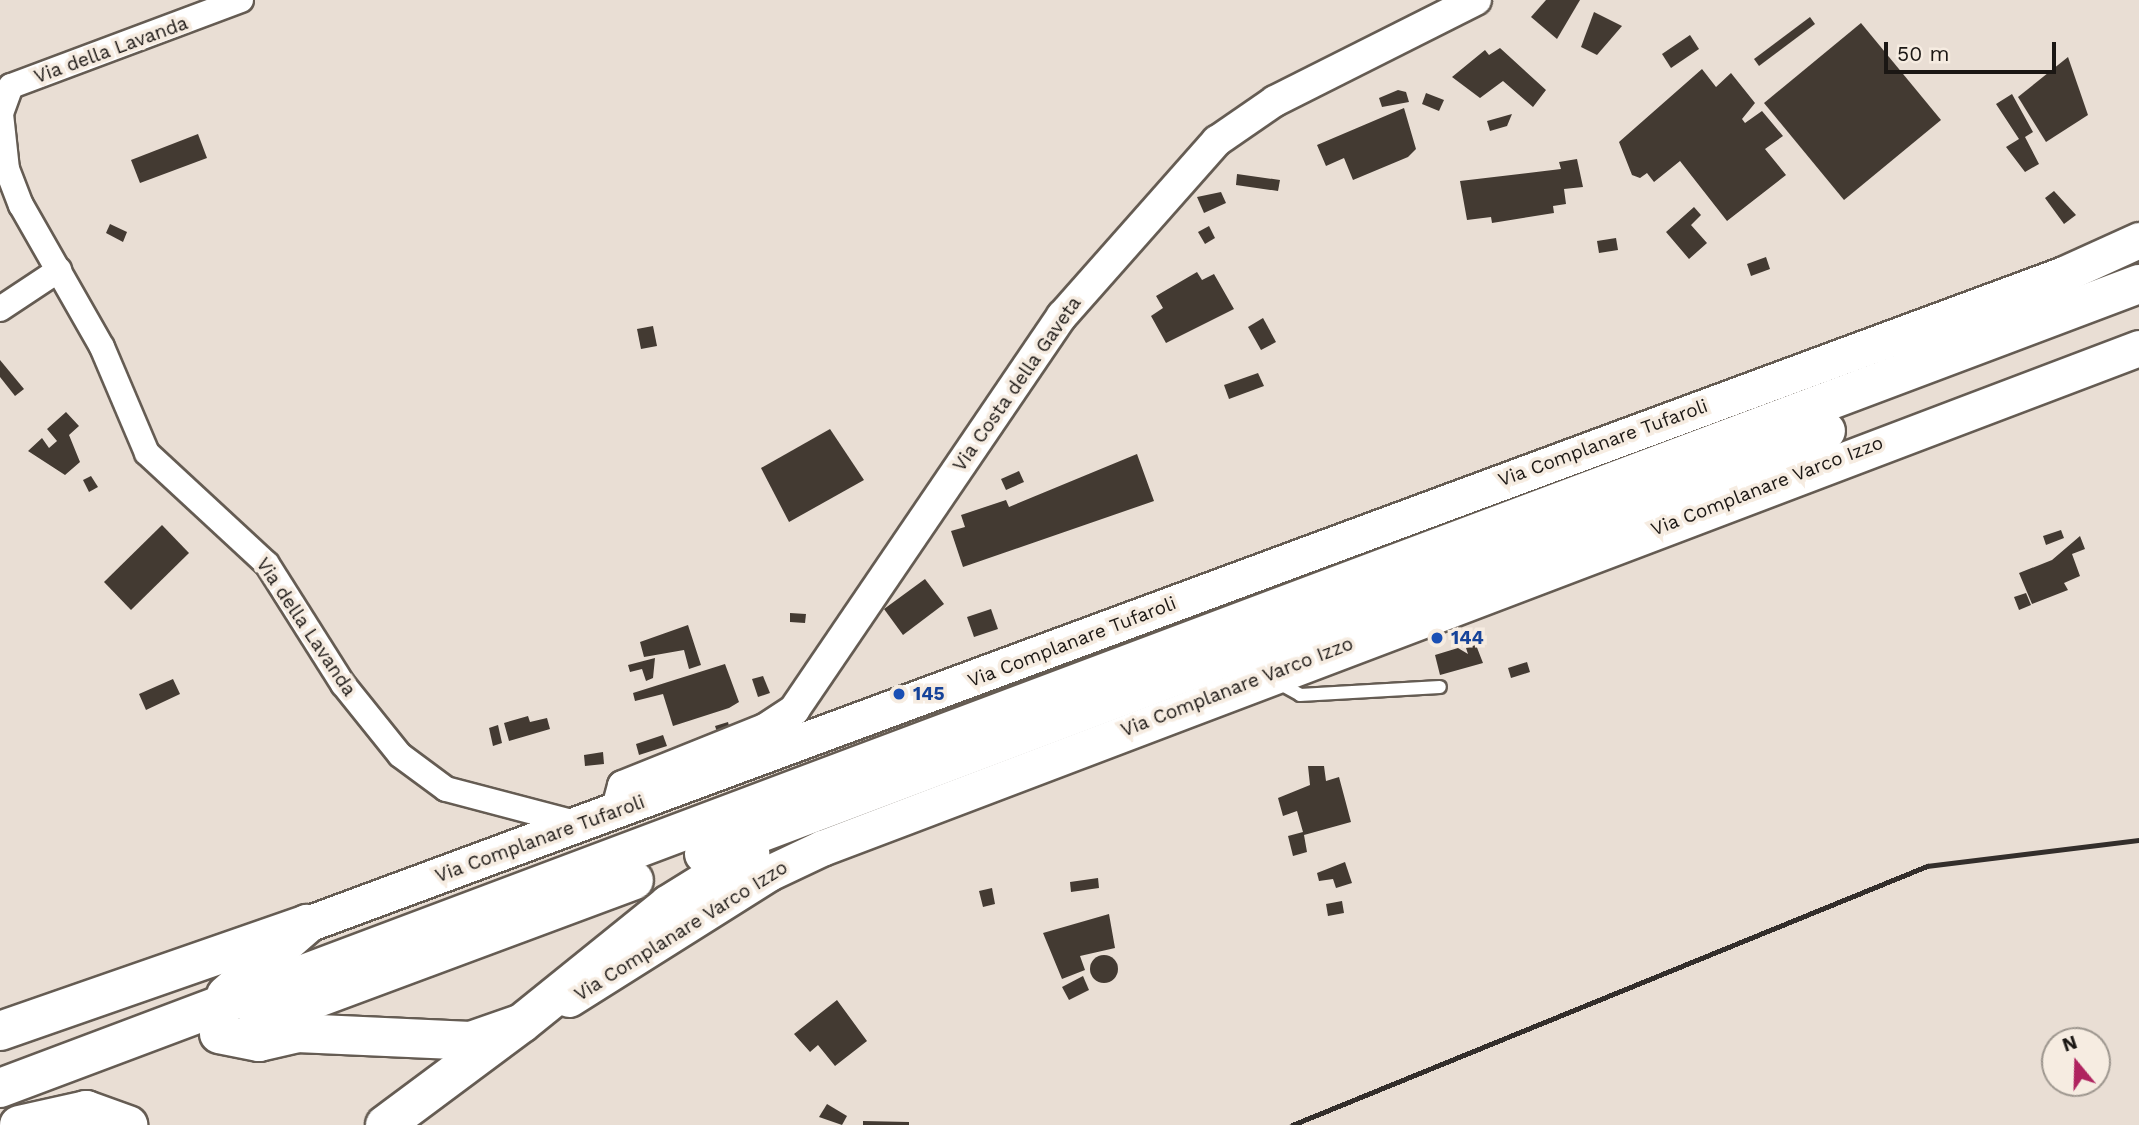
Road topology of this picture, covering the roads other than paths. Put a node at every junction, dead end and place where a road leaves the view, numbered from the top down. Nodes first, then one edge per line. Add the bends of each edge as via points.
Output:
1 (241, 0) edge
2 (1476, 0) edge
3 (2139, 240) edge
4 (60, 270) junction
5 (2139, 284) edge
6 (0, 309) edge
7 (2139, 312) edge
8 (2139, 348) edge
9 (1265, 676) junction
10 (1440, 687) dead end
11 (854, 798) junction
12 (616, 812) junction
13 (580, 825) junction
14 (307, 924) junction
15 (214, 1022) junction
16 (522, 1023) junction
17 (0, 1031) edge
18 (0, 1088) edge
19 (0, 1116) edge
20 (19, 1125) edge
21 (128, 1125) edge
22 (385, 1125) edge

1 - 4 street, Via della Lavanda via 11,86 1,114 6,169
2 - 12 street, Via Costa della Gaveta via 1275,101 1217,141 1062,316 794,710 765,729 623,786
3 - 12 main road, Via Complanare Tufaroli via 2064,274
4 - 6 street
4 - 13 street, Via della Lavanda via 102,347 147,453 267,564 343,684 400,755 446,789
5 - 15 main road
7 - 11 main road
8 - 9 main road, Via Complanare Varco Izzo
9 - 10 lane via 1300,695
9 - 16 main road, Via Complanare Varco Izzo via 822,848 769,873 604,981
11 - 15 main road
11 - 16 main road via 667,905
12 - 13 main road, Via Complanare Tufaroli
13 - 14 main road, Via Complanare Tufaroli
14 - 15 main road
14 - 17 main road, Via Complanare Tufaroli
15 - 16 main road via 259,1042 297,1033 471,1041
15 - 18 main road
15 - 19 main road
16 - 22 main road, Via Complanare Varco Izzo
20 - 21 main road via 86,1110

